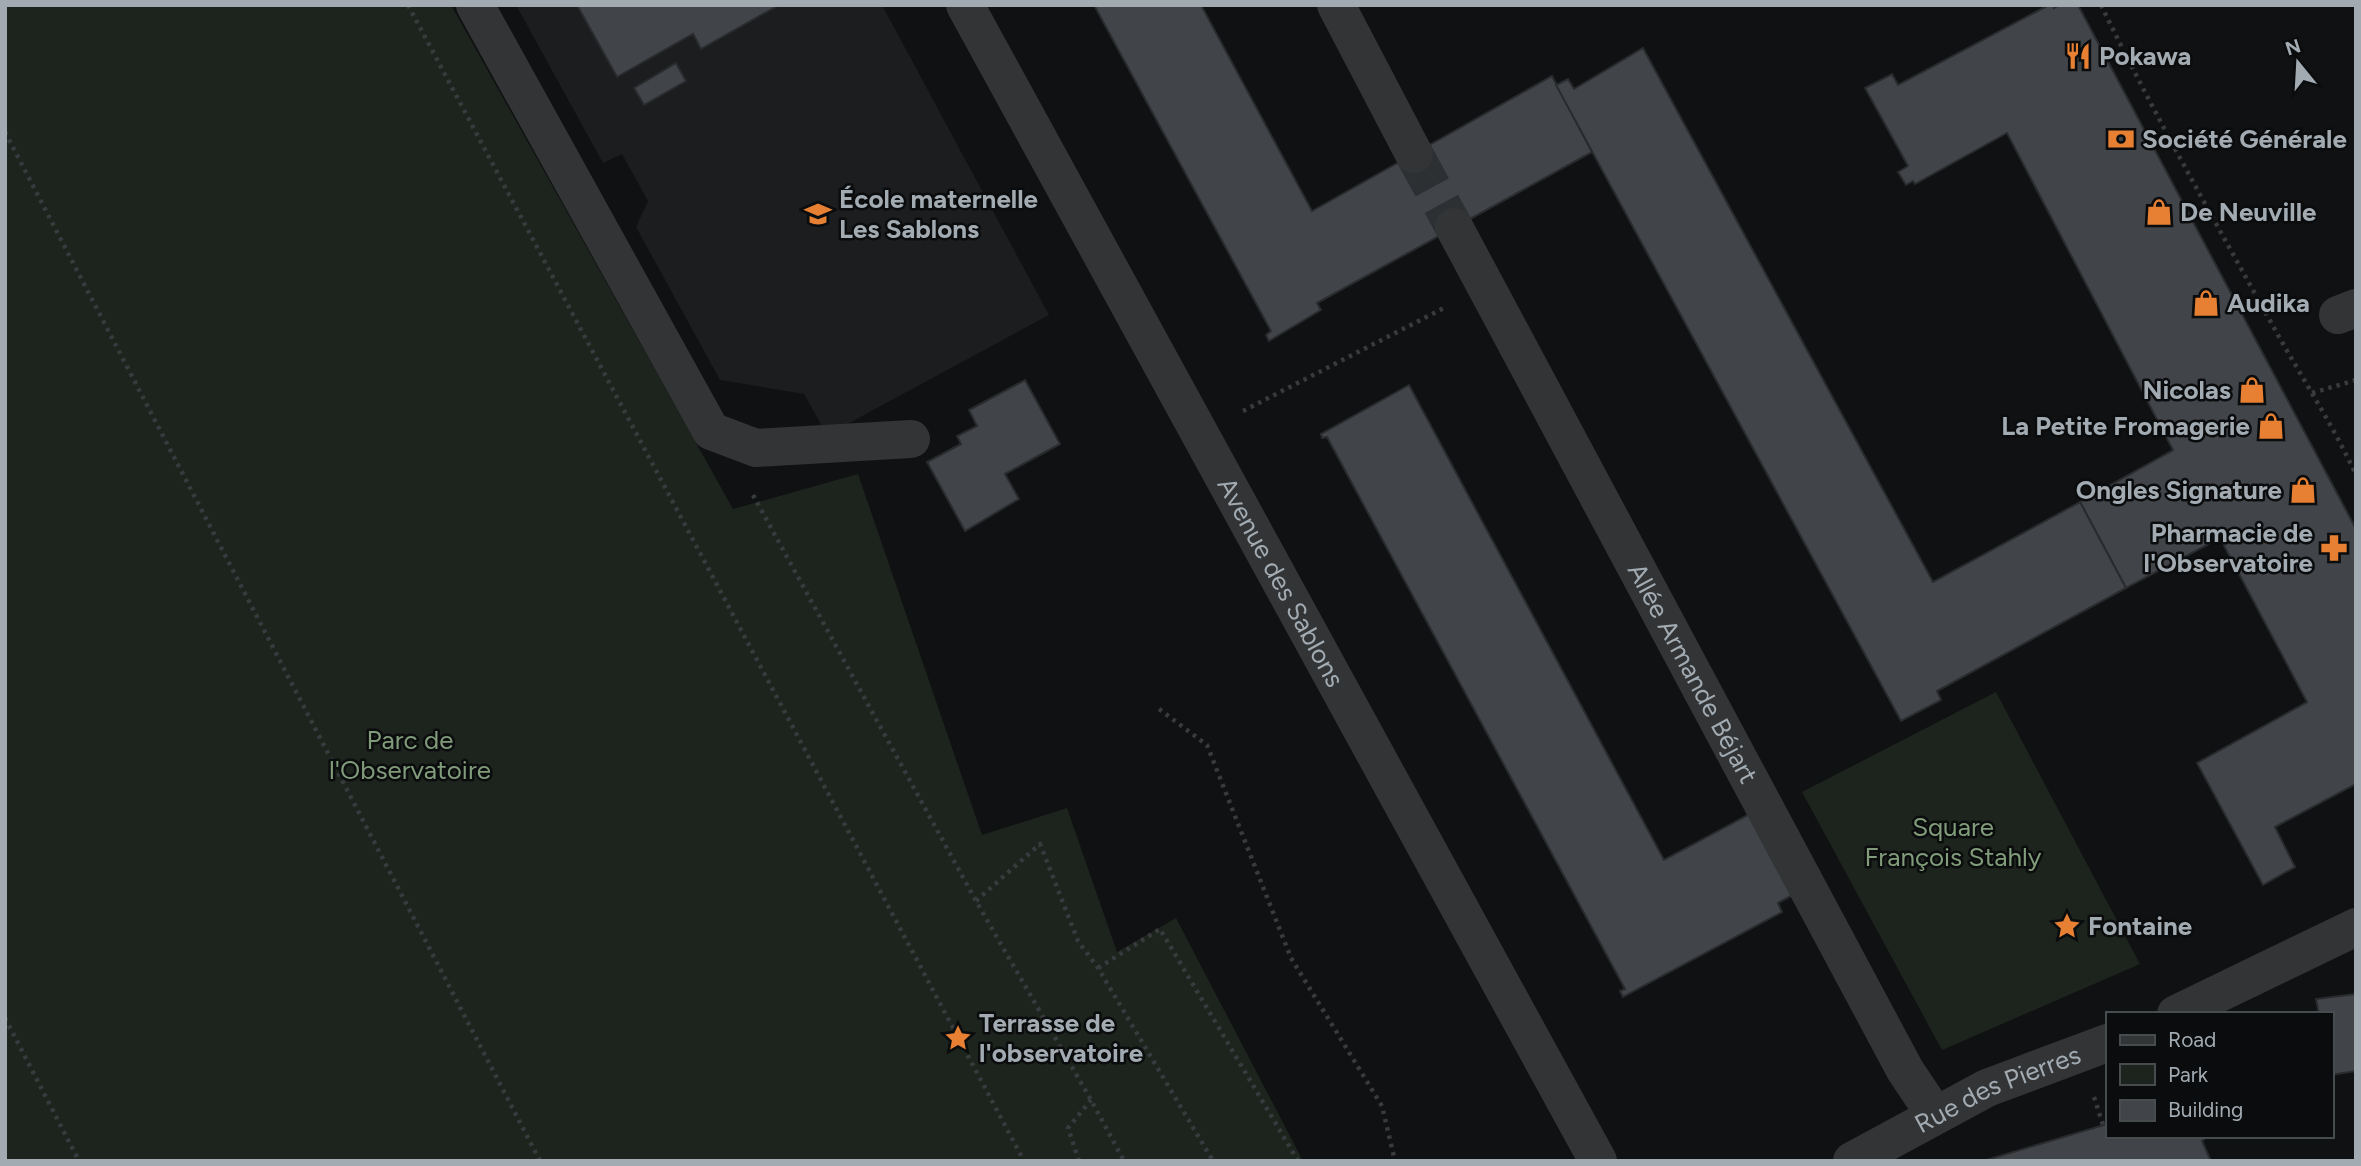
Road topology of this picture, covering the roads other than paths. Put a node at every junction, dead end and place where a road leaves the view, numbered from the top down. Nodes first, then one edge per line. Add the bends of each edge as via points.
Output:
1 (475, 5) edge
2 (965, 5) edge
3 (1336, 5) edge
4 (1414, 154) tunnel mouth
5 (1454, 227) tunnel mouth
6 (911, 439) dead end
7 (2356, 927) edge
8 (2180, 1012) edge
9 (2106, 1043) edge
10 (1935, 1115) junction
11 (1598, 1161) edge
12 (1852, 1161) edge

1 - 6 street via 711,431 756,448
2 - 11 street, Avenue des Sablons
3 - 4 street
5 - 10 street, Allée Armande Béjart via 1905,1070
7 - 8 street
9 - 10 street, Rue des Pierres via 1987,1088
10 - 12 street, Rue des Pierres

